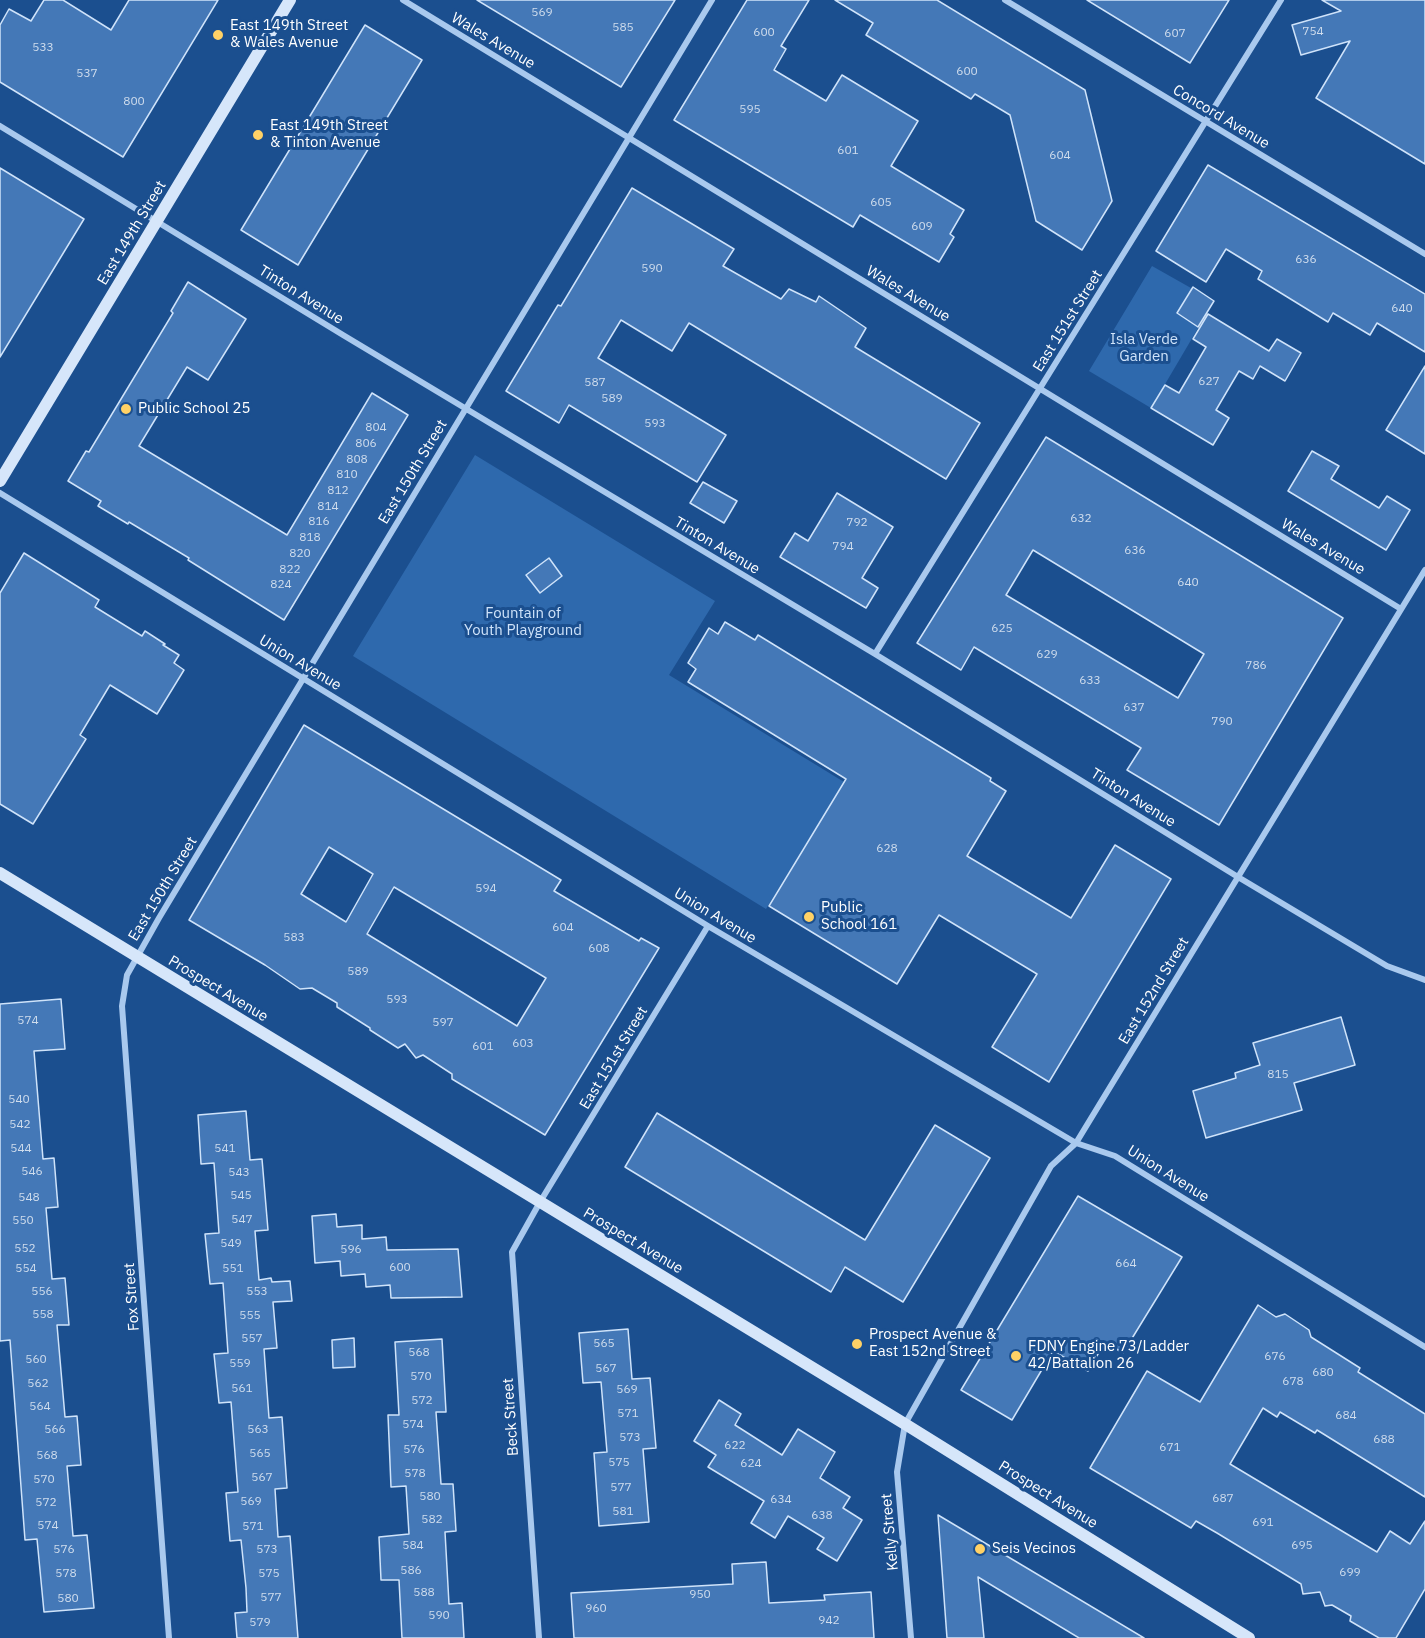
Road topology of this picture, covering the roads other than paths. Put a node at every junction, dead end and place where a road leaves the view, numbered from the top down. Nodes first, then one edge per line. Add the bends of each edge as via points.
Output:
1 (290, 0) edge
2 (403, 0) edge
3 (712, 0) edge
4 (1005, 0) edge
5 (1281, 0) edge
6 (1206, 122) junction
7 (0, 126) edge
8 (629, 138) junction
9 (157, 220) junction
10 (1425, 254) edge
11 (1040, 389) junction
12 (466, 409) junction
13 (0, 482) edge
14 (0, 493) edge
15 (1425, 570) edge
16 (1401, 609) junction
17 (875, 654) junction
18 (303, 679) junction
19 (0, 873) edge
20 (1238, 877) junction
21 (708, 926) junction
22 (136, 957) junction
23 (1425, 980) edge
24 (1076, 1143) junction
25 (540, 1202) junction
26 (1425, 1347) edge
27 (905, 1424) junction
28 (169, 1638) edge
29 (539, 1638) edge
30 (911, 1638) edge
31 (1249, 1638) edge

1 - 9 street, East 149th Street
2 - 8 street, Wales Avenue
3 - 8 street, East 150th Street
4 - 6 street, Concord Avenue
5 - 6 street, East 151st Street
6 - 10 street, Concord Avenue
6 - 11 street, East 151st Street
7 - 9 street, Tinton Avenue
8 - 11 street, Wales Avenue
8 - 12 street, East 150th Street
9 - 12 street, Tinton Avenue
9 - 13 street, East 149th Street
11 - 16 street, Wales Avenue
11 - 17 street, East 151st Street
12 - 17 street, Tinton Avenue
12 - 18 street, East 150th Street
14 - 18 street, Union Avenue
15 - 16 street, East 152nd Street
16 - 20 street, East 152nd Street
17 - 20 street, Tinton Avenue
18 - 21 street, Union Avenue
18 - 22 street, East 150th Street
19 - 22 street, Prospect Avenue
20 - 23 street, Tinton Avenue via 1387,966
20 - 24 street, East 152nd Street
21 - 24 street, Union Avenue
21 - 25 street, East 151st Street
22 - 25 street, Prospect Avenue
22 - 28 street, Fox Street via 122,1006
24 - 26 street, Union Avenue via 1115,1156
24 - 27 street, East 152nd Street via 1051,1166
25 - 27 street, Prospect Avenue
25 - 29 street, Beck Street via 512,1252
27 - 30 street, Kelly Street via 897,1472
27 - 31 street, Prospect Avenue

